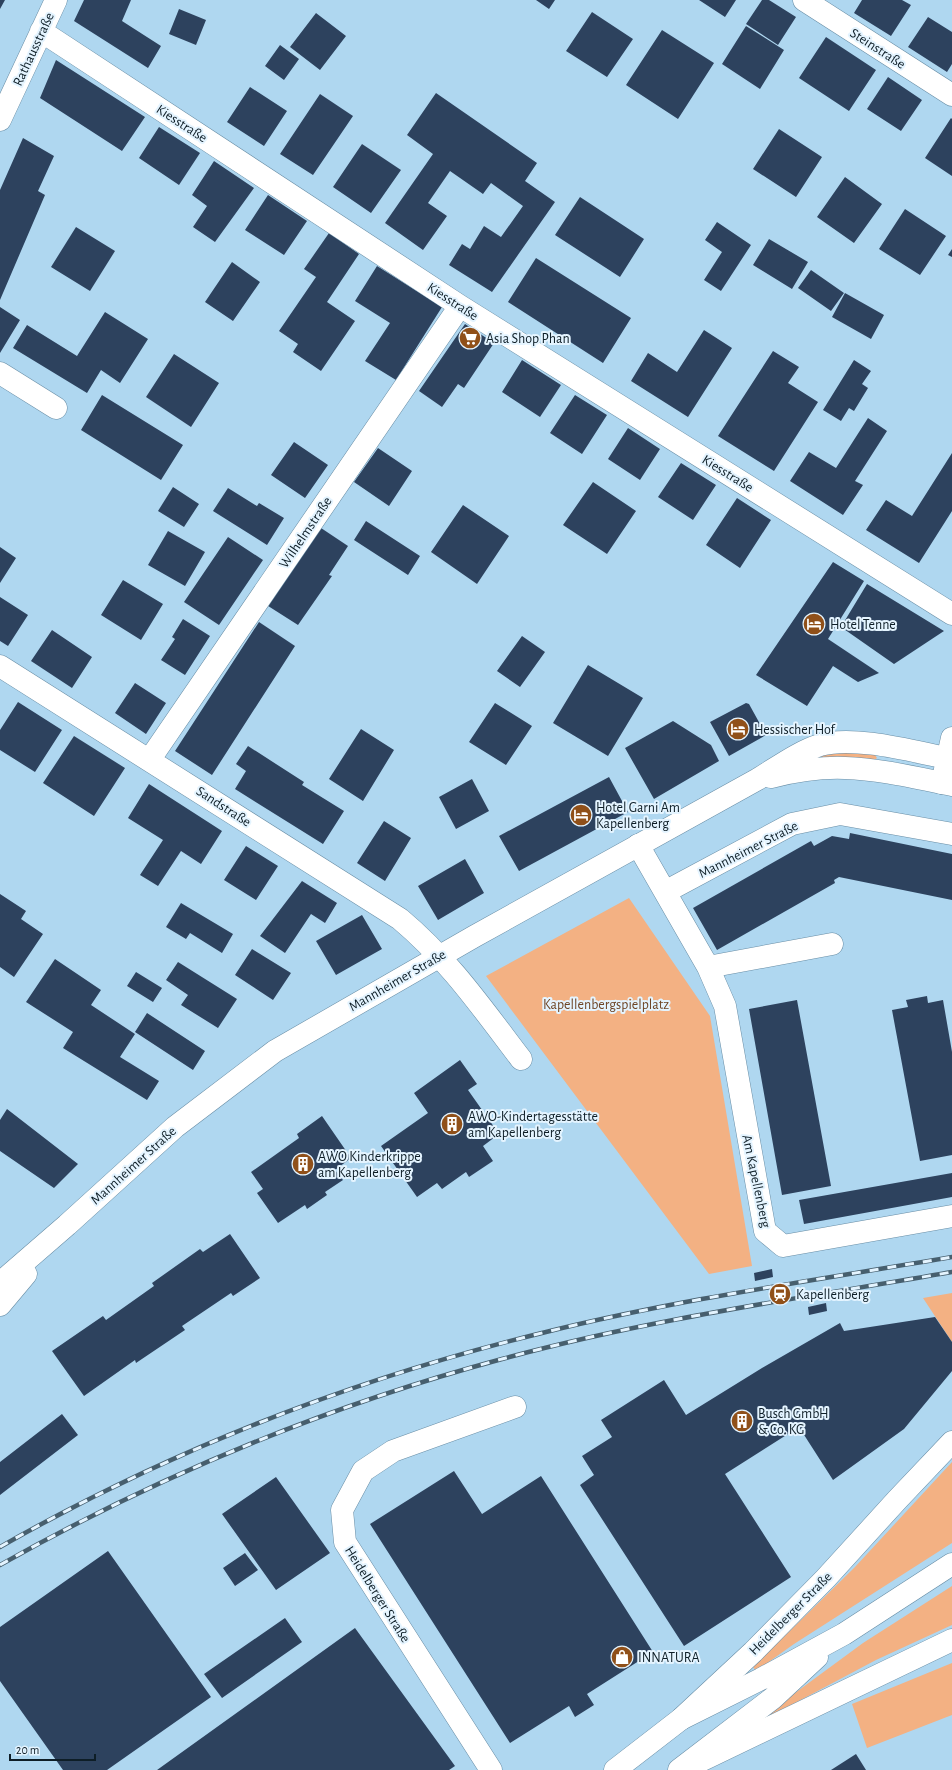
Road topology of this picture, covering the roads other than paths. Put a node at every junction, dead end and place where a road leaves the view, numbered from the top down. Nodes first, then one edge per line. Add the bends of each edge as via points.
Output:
1 (56, 0) edge
2 (804, 0) edge
3 (41, 31) junction
4 (952, 95) edge
5 (0, 120) edge
6 (460, 306) junction
7 (0, 373) edge
8 (56, 408) dead end
9 (952, 614) edge
10 (0, 666) edge
11 (950, 751) edge
12 (150, 759) junction
13 (758, 779) junction
14 (947, 784) edge
15 (952, 834) edge
16 (638, 845) junction
17 (665, 892) junction
18 (832, 944) dead end
19 (440, 956) junction
20 (708, 967) junction
21 (521, 1058) dead end
22 (952, 1216) edge
23 (67, 1225) junction
24 (0, 1283) edge
25 (0, 1305) edge
26 (515, 1407) dead end
27 (952, 1442) edge
28 (952, 1564) edge
29 (844, 1634) junction
30 (952, 1640) edge
31 (681, 1718) junction
32 (491, 1770) edge
33 (615, 1770) edge
34 (680, 1770) edge

1 - 3 street, Rathausstraße
2 - 4 street, Steinstraße
3 - 5 street, Rathausstraße
3 - 6 street, Kiesstraße
6 - 9 street, Kiesstraße
6 - 12 street, Wilhelmstraße
7 - 8 street
10 - 12 street, Sandstraße
11 - 13 street, Mannheimer Straße via 838,742 802,752
11 - 14 street, Mannheimer Straße
12 - 19 street, Sandstraße via 400,919
13 - 14 street, Mannheimer Straße via 794,772 845,768
13 - 16 street, Mannheimer Straße
15 - 17 street, Mannheimer Straße via 840,814 792,824
16 - 17 street, Am Kapellenberg
16 - 19 street, Mannheimer Straße
17 - 20 street, Am Kapellenberg
18 - 20 street
19 - 21 street, Sandstraße
19 - 23 street, Mannheimer Straße via 276,1051 175,1127
20 - 22 street, Am Kapellenberg via 725,1006 764,1231 783,1246
23 - 24 street, Mannheimer Straße
23 - 25 street, Mannheimer Straße
26 - 32 street, Heidelberger Straße via 393,1451 363,1471 342,1510 345,1542
27 - 31 street, Heidelberger Straße via 826,1578 753,1652
28 - 29 street
29 - 31 street
29 - 34 street via 773,1698
30 - 34 street
31 - 33 street, Heidelberger Straße

